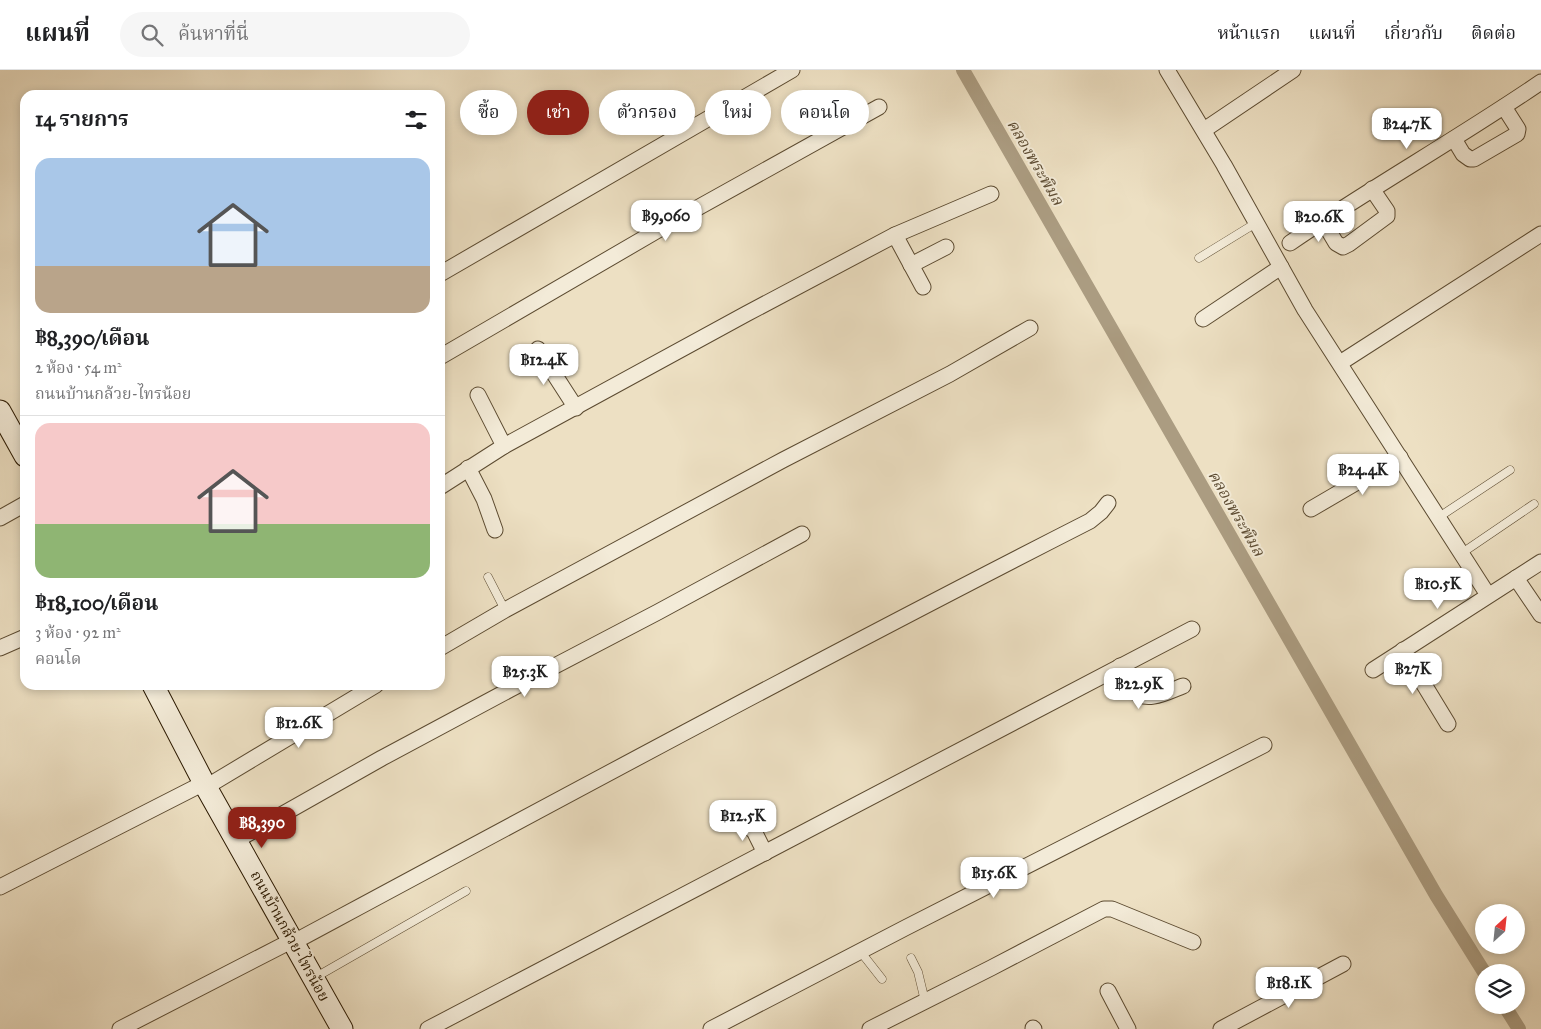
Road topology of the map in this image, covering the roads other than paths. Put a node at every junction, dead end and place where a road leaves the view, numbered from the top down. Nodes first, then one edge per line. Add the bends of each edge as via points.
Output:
1 (792, 70) edge
2 (1168, 70) edge
3 (1294, 70) edge
4 (1541, 82) edge
5 (879, 106) dead end
6 (1504, 107) junction
7 (1204, 130) junction
8 (1454, 139) junction
9 (1372, 189) junction
10 (991, 194) dead end
11 (1323, 221) junction
12 (1256, 223) junction
13 (1541, 234) edge
14 (895, 235) junction
15 (1290, 243) dead end
16 (946, 247) dead end
17 (1199, 258) dead end
18 (911, 265) junction
19 (1281, 267) junction
20 (445, 271) edge
21 (923, 287) dead end
22 (1203, 319) dead end
23 (1030, 328) dead end
24 (538, 349) dead end
25 (445, 354) edge
26 (1340, 363) junction
27 (478, 394) dead end
28 (576, 408) junction
29 (0, 412) edge
30 (504, 446) junction
31 (20, 447) edge
32 (1400, 457) junction
33 (468, 468) junction
34 (1510, 470) dead end
35 (445, 480) edge
36 (1108, 503) dead end
37 (1534, 504) dead end
38 (20, 507) edge
39 (1311, 509) dead end
40 (1439, 517) junction
41 (0, 518) edge
42 (495, 530) dead end
43 (802, 534) dead end
44 (1462, 554) junction
45 (1541, 562) edge
46 (488, 578) dead end
47 (1516, 578) junction
48 (1488, 595) junction
49 (505, 610) junction
50 (1541, 615) edge
51 (1192, 629) dead end
52 (20, 639) edge
53 (445, 645) edge
54 (0, 648) edge
55 (1403, 650) junction
56 (1120, 666) junction
57 (1373, 670) dead end
58 (1183, 686) dead end
59 (156, 690) edge
60 (367, 690) edge
61 (1448, 724) dead end
62 (1264, 745) dead end
63 (205, 785) junction
64 (736, 818) dead end
65 (236, 840) junction
66 (765, 853) junction
67 (0, 887) edge
68 (466, 890) dead end
69 (293, 941) junction
70 (1193, 942) dead end
71 (860, 951) junction
72 (911, 958) dead end
73 (1343, 964) dead end
74 (314, 978) junction
75 (882, 979) dead end
76 (1108, 991) dead end
77 (924, 1000) junction
78 (120, 1029) edge
79 (342, 1029) edge
80 (428, 1029) edge
81 (711, 1029) edge
82 (870, 1029) edge
83 (1128, 1029) edge
84 (1221, 1029) edge

1 - 20 street
2 - 7 street
3 - 7 street
4 - 6 street
5 - 25 street
6 - 8 street
6 - 8 street via 1518,129 1517,134 1474,159 1463,154
7 - 12 street
8 - 9 street
9 - 11 street
9 - 11 street via 1387,216 1349,244 1336,243
10 - 14 street
11 - 15 street
12 - 17 lane
12 - 19 street
13 - 26 street
14 - 18 street
14 - 28 street
16 - 18 street
18 - 21 street
19 - 22 street
19 - 26 street
23 - 49 street via 950,374
24 - 28 street
26 - 32 street
27 - 30 street
28 - 30 street
29 - 31 street
30 - 33 street
32 - 39 street
32 - 40 street
33 - 35 street
33 - 42 street
34 - 40 lane
36 - 69 street via 1090,521 683,732
37 - 44 lane
38 - 41 street
40 - 44 street
43 - 65 street via 390,753
44 - 48 street
45 - 47 street
46 - 49 lane
47 - 48 street
47 - 50 street
48 - 55 street
49 - 53 street
51 - 56 street
52 - 54 street
55 - 57 street
55 - 61 street
56 - 58 street via 1133,691 1146,696 1160,695
56 - 66 street
59 - 63 street, ถนนบ้านกล้วย-ไทรน้อย
60 - 63 street
62 - 71 street
63 - 65 street, ถนนบ้านกล้วย-ไทรน้อย
63 - 67 street
64 - 66 street via 754,831
65 - 69 street, ถนนบ้านกล้วย-ไทรน้อย
66 - 80 street
68 - 74 lane
69 - 74 street, ถนนบ้านกล้วย-ไทรน้อย
69 - 78 street
70 - 77 street via 1112,909 1104,909
71 - 75 lane
71 - 81 street
72 - 77 lane via 918,972
73 - 84 street
74 - 79 street, ถนนบ้านกล้วย-ไทรน้อย
76 - 83 street
77 - 82 street

